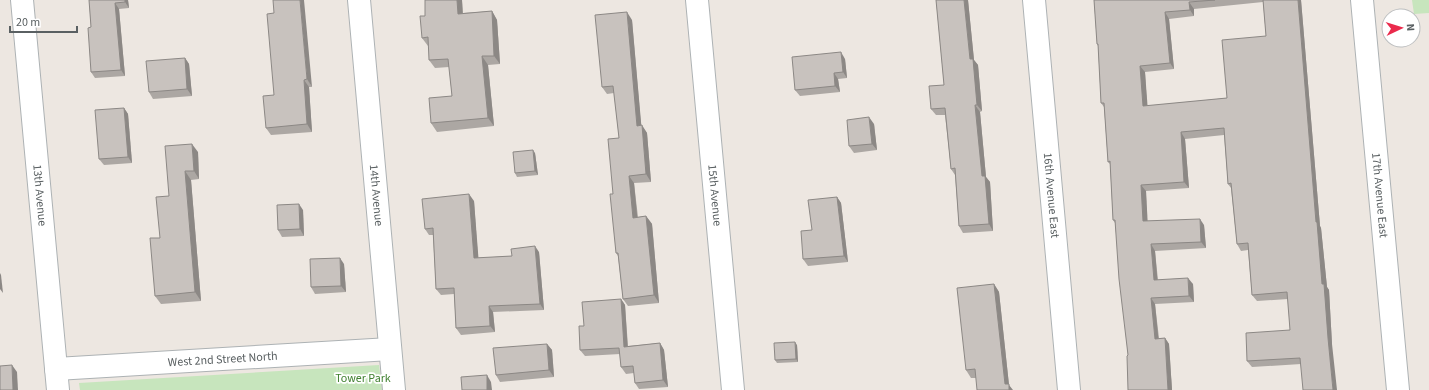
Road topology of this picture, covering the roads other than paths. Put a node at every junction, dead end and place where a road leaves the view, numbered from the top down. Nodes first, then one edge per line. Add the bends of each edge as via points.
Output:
1 (22, 0) edge
2 (359, 0) edge
3 (697, 0) edge
4 (1034, 0) edge
5 (1362, 0) edge
6 (390, 349) junction
7 (57, 380) edge
8 (394, 390) edge
9 (732, 390) edge
10 (1069, 390) edge
11 (1398, 390) edge

1 - 7 street, 13th Avenue
2 - 6 street, 14th Avenue
3 - 9 street, 15th Avenue
4 - 10 street, 16th Avenue East
5 - 11 street, 17th Avenue East
6 - 7 street, West 2nd Street North
6 - 8 street, 14th Avenue

